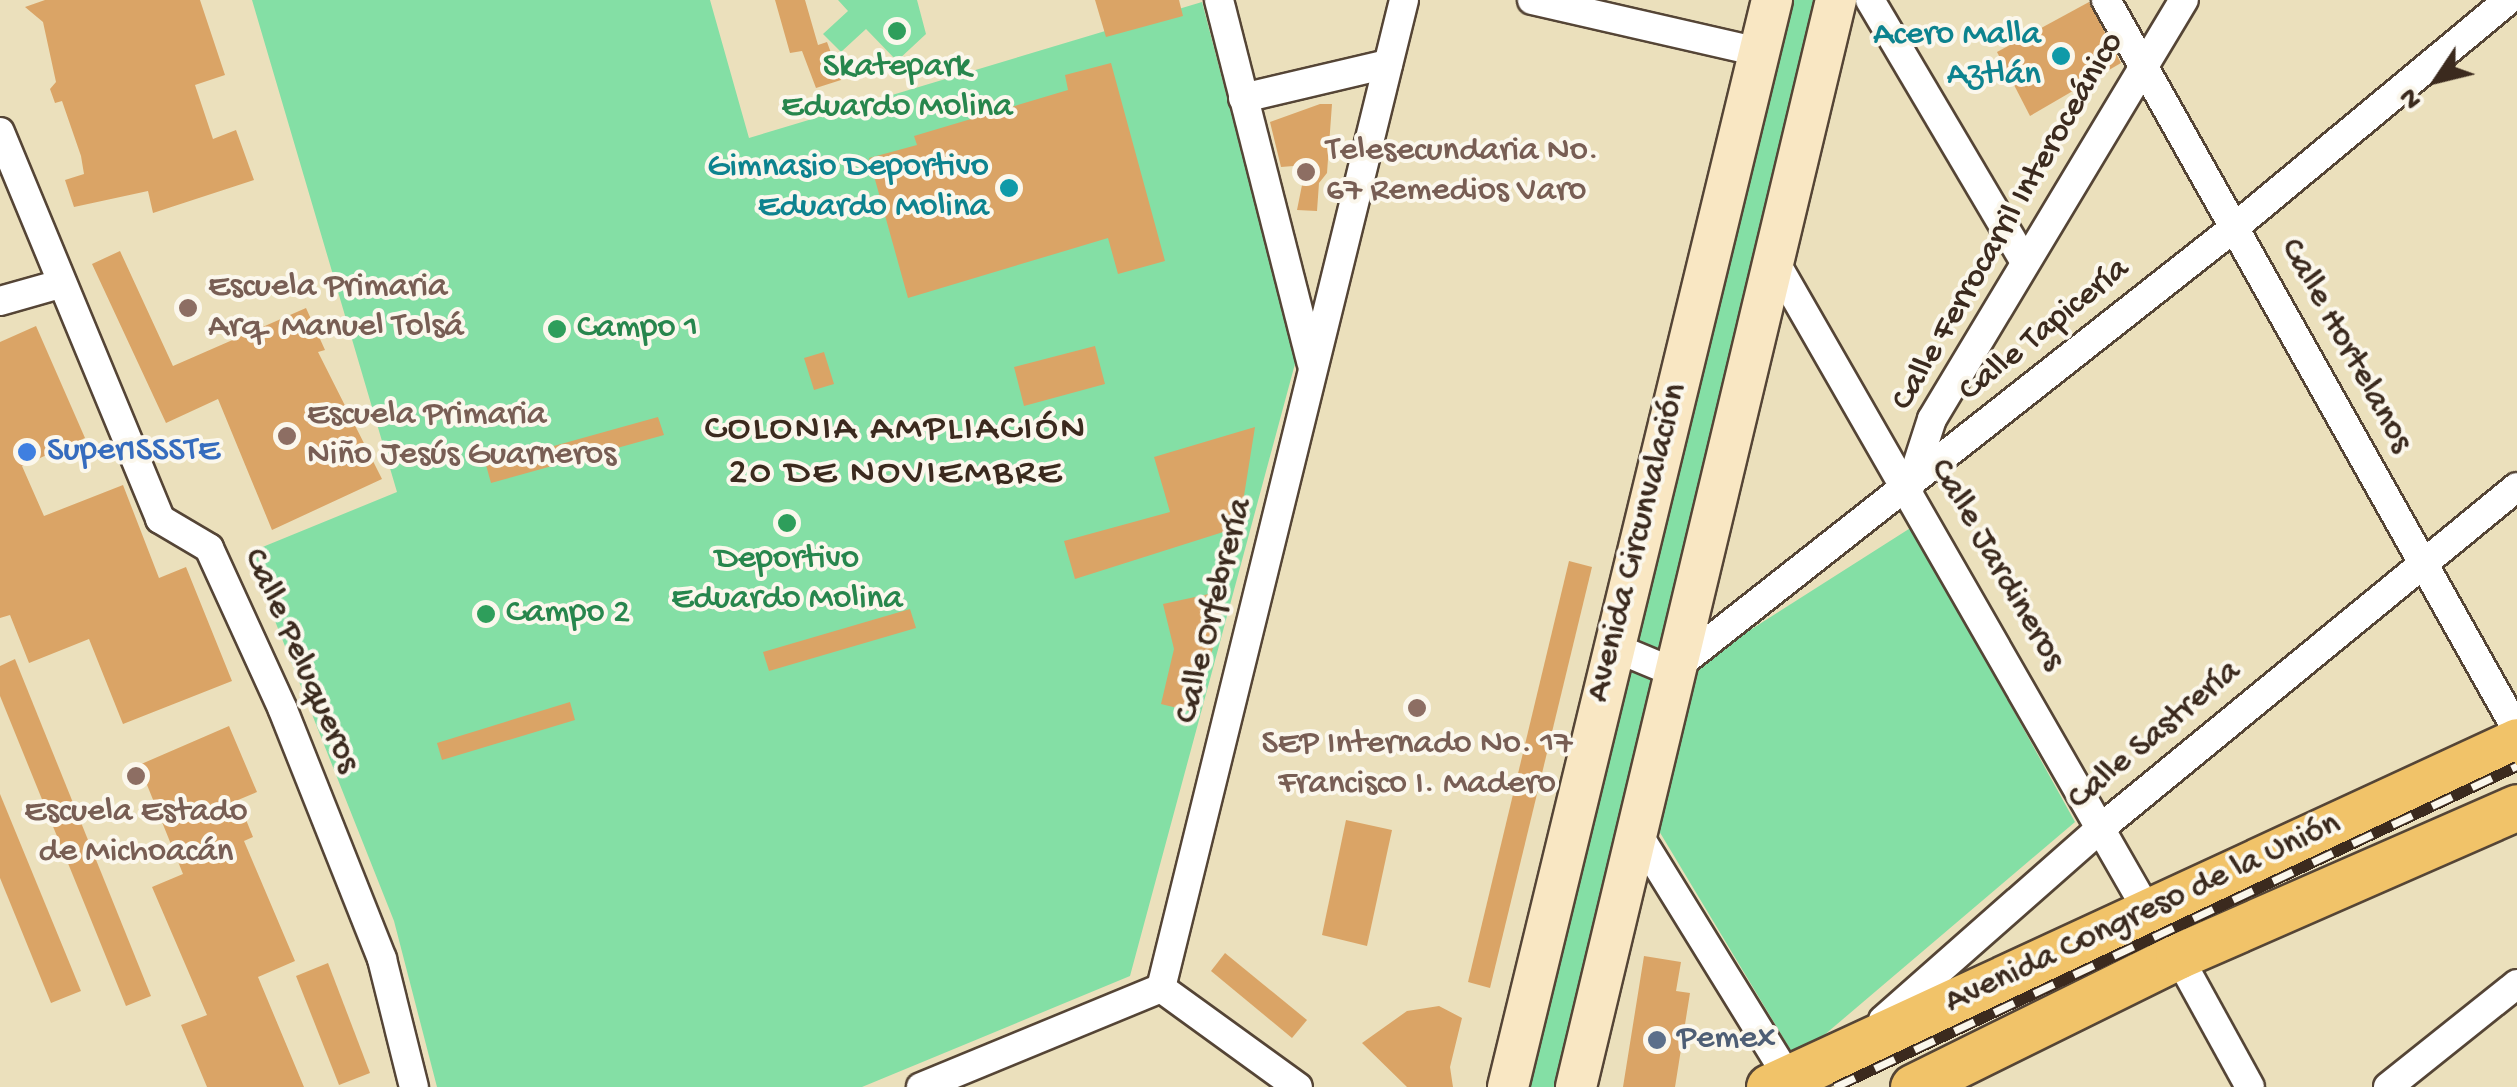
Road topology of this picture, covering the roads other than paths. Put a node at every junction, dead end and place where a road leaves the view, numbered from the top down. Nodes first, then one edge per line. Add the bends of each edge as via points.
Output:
1 (1219, 0) edge
2 (1404, 0) edge
3 (1532, 0) edge
4 (1772, 0) edge
5 (1836, 0) edge
6 (1870, 0) edge
7 (2106, 0) edge
8 (2184, 0) edge
9 (2508, 0) edge
10 (1584, 6) edge
11 (1759, 52) junction
12 (1388, 64) junction
13 (2144, 65) junction
14 (1244, 98) junction
15 (0, 132) edge
16 (2236, 227) junction
17 (2023, 259) junction
18 (1774, 260) junction
19 (60, 284) junction
20 (0, 301) edge
21 (1312, 368) junction
22 (2517, 487) edge
23 (1910, 488) junction
24 (2423, 564) junction
25 (1612, 646) junction
26 (1671, 671) junction
27 (2517, 730) edge
28 (2517, 741) edge
29 (2517, 807) edge
30 (2102, 827) junction
31 (1636, 830) junction
32 (2147, 910) junction
33 (2178, 956) junction
34 (2517, 984) edge
35 (1162, 988) junction
36 (1848, 1051) junction
37 (1784, 1084) edge
38 (414, 1087) edge
39 (922, 1087) edge
40 (1298, 1087) edge
41 (1508, 1087) edge
42 (1576, 1087) edge
43 (1912, 1087) edge
44 (2250, 1087) edge
45 (2388, 1087) edge

1 - 14 street
2 - 12 street, Calle Orfebrería
3 - 10 street
4 - 11 main road, Avenida Circunvalación
5 - 18 main road, Avenida Circunvalación
6 - 17 street
7 - 13 street, Calle Hortelanos
8 - 13 street, Calle Ferrocarril Interoceánico
9 - 16 street, Calle Tapicería
10 - 11 street
11 - 25 main road, Avenida Circunvalación
12 - 14 street
12 - 21 street, Calle Orfebrería
13 - 16 street, Calle Hortelanos
13 - 17 street, Calle Ferrocarril Interoceánico
14 - 21 street
15 - 19 street, Calle Peluqueros
16 - 23 street, Calle Tapicería
16 - 24 street, Calle Hortelanos
17 - 23 street, Calle Ferrocarril Interoceánico via 1932,419
18 - 23 street, Calle Jardineros
18 - 26 main road, Avenida Circunvalación
19 - 20 street
19 - 38 street, Calle Peluqueros via 160,519 209,548 276,693 382,959
21 - 35 street, Calle Orfebrería
22 - 24 street, Calle Sastrería
23 - 26 street, Calle Tapicería
23 - 30 street, Calle Jardineros
24 - 27 street, Calle Hortelanos
24 - 30 street, Calle Sastrería
25 - 26 street
25 - 41 main road, Avenida Circunvalación
26 - 31 main road, Avenida Circunvalación
28 - 32 main road, Avenida Congreso de la Unión
29 - 33 main road, Avenida Congreso de la Unión
30 - 32 street, Calle Jardineros
30 - 36 street, Calle Sastrería
31 - 37 street
31 - 42 main road, Avenida Circunvalación
32 - 36 main road, Avenida Congreso de la Unión
33 - 43 main road, Avenida Congreso de la Unión
33 - 44 street
34 - 45 street
35 - 39 street
35 - 40 street
36 - 37 main road, Avenida Congreso de la Unión

